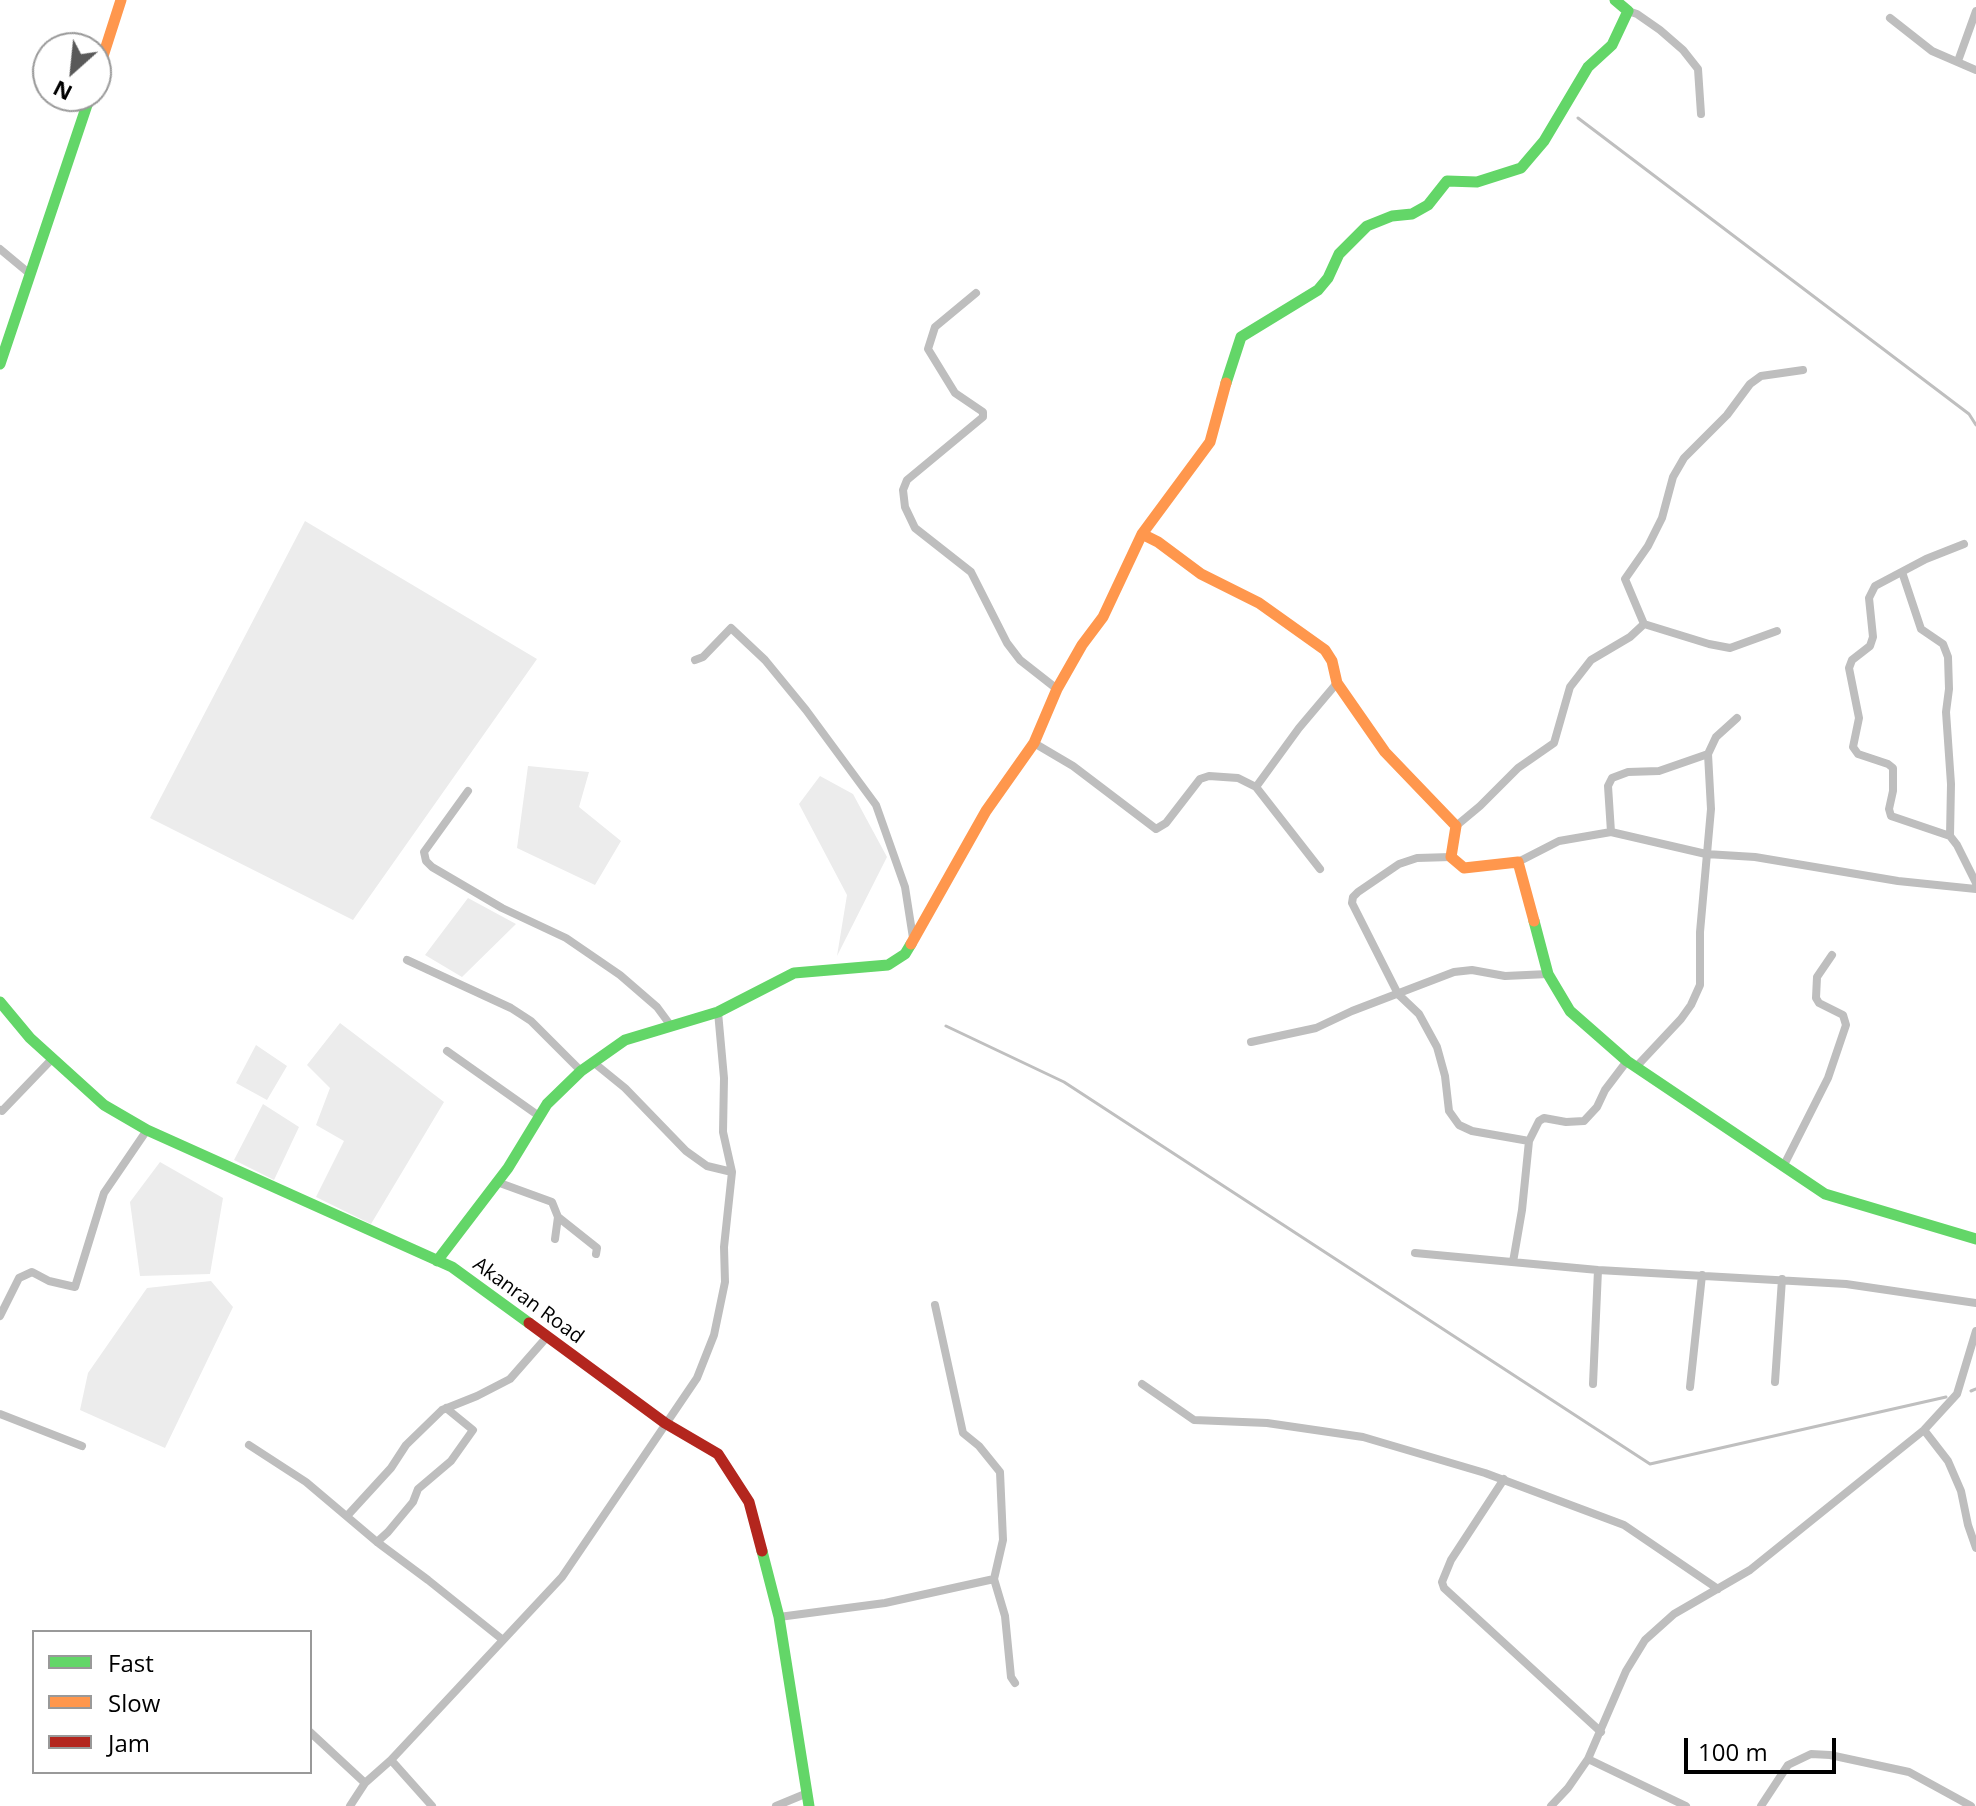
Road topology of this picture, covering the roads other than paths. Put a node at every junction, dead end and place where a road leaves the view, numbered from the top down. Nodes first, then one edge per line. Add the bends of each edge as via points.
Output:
1 (121, 0) edge
2 (1615, 0) edge
3 (1628, 11) junction
4 (1976, 11) edge
5 (1890, 18) dead end
6 (111, 32) edge
7 (1958, 61) junction
8 (1976, 70) edge
9 (85, 112) edge
10 (1701, 114) dead end
11 (0, 249) edge
12 (30, 274) junction
13 (976, 293) dead end
14 (0, 364) edge
15 (1803, 370) dead end
16 (1142, 534) junction
17 (1964, 544) dead end
18 (1902, 572) junction
19 (1644, 624) junction
20 (1777, 631) dead end
21 (695, 660) dead end
22 (1337, 683) junction
23 (1057, 689) junction
24 (1737, 718) dead end
25 (1034, 743) junction
26 (1708, 754) junction
27 (1256, 787) junction
28 (468, 791) dead end
29 (1456, 826) junction
30 (1611, 832) junction
31 (1950, 836) junction
32 (1706, 854) junction
33 (1451, 857) junction
34 (1518, 862) junction
35 (1320, 869) dead end
36 (1976, 886) edge
37 (913, 939) junction
38 (1832, 955) dead end
39 (407, 960) dead end
40 (1548, 974) junction
41 (1398, 994) junction
42 (0, 1002) edge
43 (718, 1012) junction
44 (671, 1026) junction
45 (1251, 1042) dead end
46 (447, 1051) dead end
47 (52, 1059) junction
48 (593, 1062) junction
49 (1631, 1064) junction
50 (581, 1071) junction
51 (0, 1110) edge
52 (539, 1116) junction
53 (147, 1130) junction
54 (1529, 1141) junction
55 (1783, 1167) junction
56 (732, 1172) junction
57 (497, 1182) junction
58 (558, 1217) junction
59 (555, 1239) dead end
60 (1976, 1239) edge
61 (1415, 1253) dead end
62 (596, 1254) dead end
63 (437, 1261) junction
64 (1513, 1262) junction
65 (1598, 1270) junction
66 (1702, 1275) junction
67 (1782, 1279) junction
68 (1976, 1303) edge
69 (935, 1305) dead end
70 (0, 1316) edge
71 (1976, 1331) edge
72 (546, 1338) junction
73 (1775, 1382) dead end
74 (1142, 1384) dead end
75 (1593, 1384) dead end
76 (1690, 1387) dead end
77 (446, 1408) junction
78 (0, 1414) edge
79 (665, 1423) junction
80 (1924, 1430) junction
81 (249, 1445) dead end
82 (82, 1446) dead end
83 (1504, 1479) junction
84 (347, 1516) junction
85 (377, 1542) junction
86 (1976, 1548) edge
87 (994, 1579) junction
88 (1718, 1589) junction
89 (779, 1617) junction
90 (503, 1640) junction
91 (1015, 1683) dead end
92 (1601, 1732) junction
93 (312, 1734) edge
94 (1588, 1759) junction
95 (391, 1760) junction
96 (365, 1783) junction
97 (807, 1800) edge
98 (350, 1806) edge
99 (432, 1806) edge
100 (776, 1806) edge
101 (1551, 1806) edge
102 (1686, 1806) edge
103 (1761, 1806) edge
104 (1971, 1806) edge

1 - 6 street
2 - 3 street
3 - 10 street via 1660,30 1698,69
3 - 16 street via 1612,45 1588,67 1544,141 1521,168 1477,182 1447,181 1420,210 1367,226 1339,254 1318,290 1241,337 1210,442
4 - 7 street
5 - 7 street via 1922,44
7 - 8 street
9 - 12 street
11 - 12 street
12 - 14 street
13 - 23 street via 935,327 928,349 955,393 971,401 983,417 907,480 905,507 915,528 971,572 1020,660
15 - 19 street via 1761,376 1750,384 1684,458 1662,518 1625,579
16 - 22 street via 1201,574 1259,603 1325,650
16 - 23 street via 1103,617
17 - 18 street
18 - 31 street via 1921,629 1943,644 1948,657
18 - 31 street via 1881,581 1869,598 1873,637 1849,668 1859,718 1853,747 1893,768 1891,816
19 - 20 street via 1730,648
19 - 29 street via 1591,660 1570,687 1554,743 1518,768
21 - 37 street via 731,628 806,710 876,805 905,887
22 - 27 street
22 - 29 street via 1385,752
23 - 25 street
24 - 26 street via 1716,737
25 - 27 street via 1156,829 1200,779 1238,778
25 - 37 street via 986,811
26 - 30 street via 1659,771 1612,778
26 - 32 street via 1711,809
27 - 35 street
28 - 44 street via 424,852 426,861 502,908 566,938 620,975
29 - 33 street
30 - 32 street
30 - 34 street via 1559,841
31 - 36 street
32 - 36 street via 1898,881
32 - 49 street via 1700,985 1681,1019
33 - 34 street via 1464,868
33 - 41 street via 1399,864 1351,899
34 - 40 street
37 - 43 street via 905,954 888,965 794,973
38 - 55 street via 1817,977 1816,998 1843,1015 1846,1025 1828,1078
39 - 50 street via 531,1021
40 - 41 street via 1454,972
40 - 49 street via 1570,1011
41 - 45 street via 1316,1028
41 - 54 street via 1419,1014 1437,1047 1449,1111 1459,1125
42 - 47 street, Akanran Road
43 - 44 street
43 - 56 street via 723,1132
44 - 48 street via 625,1040
46 - 52 street
47 - 51 street
47 - 53 street, Akanran Road via 104,1105
48 - 50 street
48 - 56 street via 686,1151 707,1166
49 - 54 street via 1605,1090 1591,1116 1566,1122 1544,1118
49 - 55 street
50 - 52 street
52 - 57 street
53 - 63 street, Akanran Road
53 - 70 street via 104,1193 75,1287 32,1272 19,1278
54 - 64 street
55 - 60 street via 1825,1194
56 - 79 street via 725,1282 714,1335 697,1378
57 - 58 street via 552,1202
57 - 63 street
58 - 59 street
58 - 62 street via 597,1248
61 - 64 street
63 - 72 street, Akanran Road
64 - 65 street
65 - 66 street
65 - 75 street
66 - 67 street
66 - 76 street
67 - 68 street
67 - 73 street
69 - 87 street via 963,1433 1000,1472 1003,1540
71 - 80 street via 1957,1394
72 - 77 street via 510,1379
72 - 79 street, Akanran Road
74 - 83 street via 1194,1420 1267,1423 1363,1437
77 - 84 street via 406,1445
77 - 85 street via 473,1430
78 - 82 street
79 - 89 street, Akanran Road via 718,1454 749,1502
79 - 90 street via 562,1577
80 - 86 street via 1948,1461
80 - 88 street via 1750,1570
81 - 84 street
83 - 88 street via 1624,1525
83 - 92 street via 1451,1560 1444,1588
84 - 85 street
85 - 90 street
87 - 89 street via 885,1603
87 - 91 street
88 - 92 street via 1674,1614 1645,1640
89 - 97 street, Akanran Road
90 - 95 street
92 - 94 street
93 - 96 street
94 - 101 street
94 - 102 street
95 - 96 street
95 - 99 street
96 - 98 street
97 - 100 street
103 - 104 street via 1788,1765 1811,1754 1909,1772

